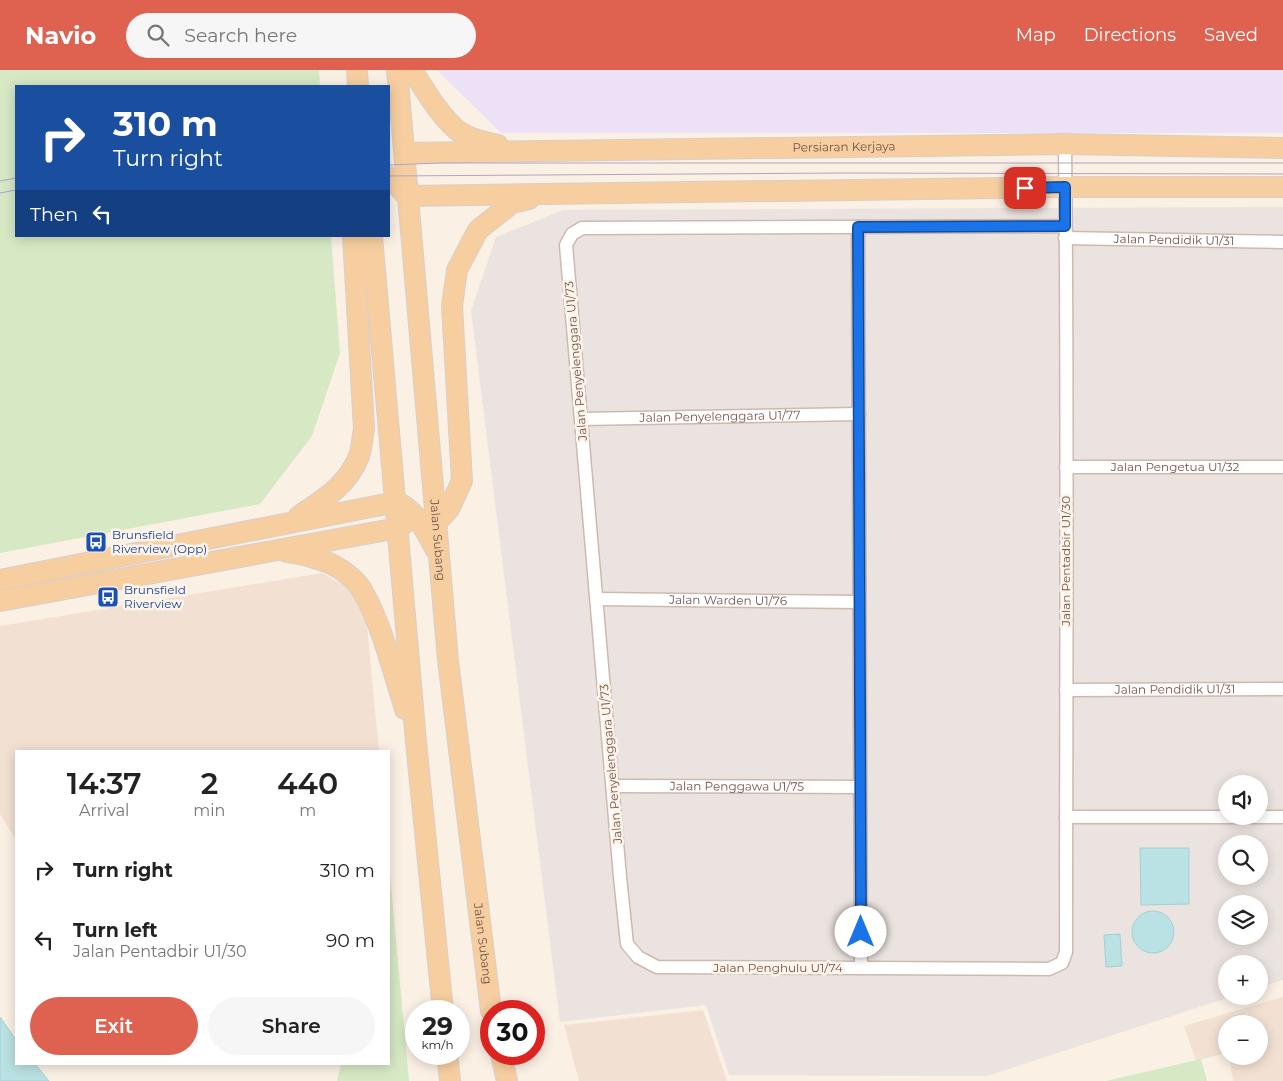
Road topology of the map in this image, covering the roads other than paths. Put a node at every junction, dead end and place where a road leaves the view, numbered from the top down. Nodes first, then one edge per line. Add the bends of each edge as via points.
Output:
1 (397, 70) edge
2 (412, 70) edge
3 (1065, 144) junction
4 (1283, 148) edge
5 (525, 151) junction
6 (405, 153) junction
7 (390, 169) edge
8 (390, 178) edge
9 (1065, 187) junction
10 (1283, 187) edge
11 (546, 194) junction
12 (407, 196) junction
13 (858, 227) junction
14 (1065, 232) junction
15 (367, 237) edge
16 (1283, 242) edge
17 (858, 414) junction
18 (581, 418) junction
19 (1283, 466) edge
20 (1066, 467) junction
21 (432, 479) junction
22 (396, 502) junction
23 (416, 515) junction
24 (292, 521) junction
25 (436, 523) junction
26 (398, 528) junction
27 (275, 550) junction
28 (438, 553) junction
29 (0, 580) edge
30 (597, 599) junction
31 (0, 601) edge
32 (859, 602) junction
33 (1283, 689) edge
34 (1066, 690) junction
35 (416, 742) junction
36 (613, 786) junction
37 (860, 787) junction
38 (1066, 817) junction
39 (1283, 817) edge
40 (657, 967) joint
41 (861, 968) junction
42 (1049, 969) joint
43 (442, 1000) edge
44 (490, 1000) edge
45 (448, 1065) edge
46 (495, 1065) edge
47 (503, 1065) edge
48 (450, 1081) edge
49 (497, 1081) edge
50 (507, 1081) edge

1 - 6 main road, Jalan Subang
2 - 5 main road via 458,131 478,141
3 - 4 main road, Persiaran Kerjaya
3 - 5 main road, Persiaran Kerjaya
3 - 9 street, Jalan Pentadbir U1/30
5 - 6 main road, Persiaran Kerjaya
6 - 7 main road
6 - 12 main road, Jalan Subang
8 - 12 main road
9 - 10 main road
9 - 11 main road
9 - 14 street, Jalan Pentadbir U1/30
11 - 12 main road
11 - 25 main road via 512,203 478,230 457,270 452,306 462,480 449,509
12 - 21 main road, Jalan Subang
13 - 14 street, Jalan Penyelenggara U1/73
13 - 17 street
13 - 18 street, Jalan Penyelenggara U1/73 via 582,228 572,234 566,245
14 - 16 street, Jalan Pendidik U1/31
14 - 20 street, Jalan Pentadbir U1/30
15 - 22 main road
15 - 24 main road via 364,429 360,454 346,480
17 - 18 street, Jalan Penyelenggara U1/77
17 - 32 street
18 - 30 street, Jalan Penyelenggara U1/73
19 - 20 street, Jalan Pengetua U1/32
20 - 34 street, Jalan Pentadbir U1/30
21 - 23 main road
21 - 25 main road, Jalan Subang
22 - 23 main road
22 - 24 main road
22 - 26 main road
23 - 26 main road
23 - 28 main road
24 - 29 main road
25 - 28 main road, Jalan Subang
26 - 27 main road
26 - 35 main road
27 - 31 main road
27 - 35 main road via 309,556 335,566 363,591 378,626
28 - 44 main road, Jalan Subang
30 - 32 street, Jalan Warden U1/76
30 - 36 street, Jalan Penyelenggara U1/73
32 - 37 street
33 - 34 street, Jalan Pendidik U1/31
34 - 38 street, Jalan Pentadbir U1/30
35 - 43 main road
36 - 37 street, Jalan Penggawa U1/75
36 - 40 street, Jalan Penyelenggara U1/73 via 627,944 638,957
37 - 41 street
38 - 39 street
38 - 42 street, Jalan Pentadbir U1/30 via 1066,952 1062,963
40 - 41 street, Jalan Penghulu U1/74
41 - 42 street, Jalan Penghulu U1/74
45 - 48 main road
46 - 49 main road
47 - 50 main road

